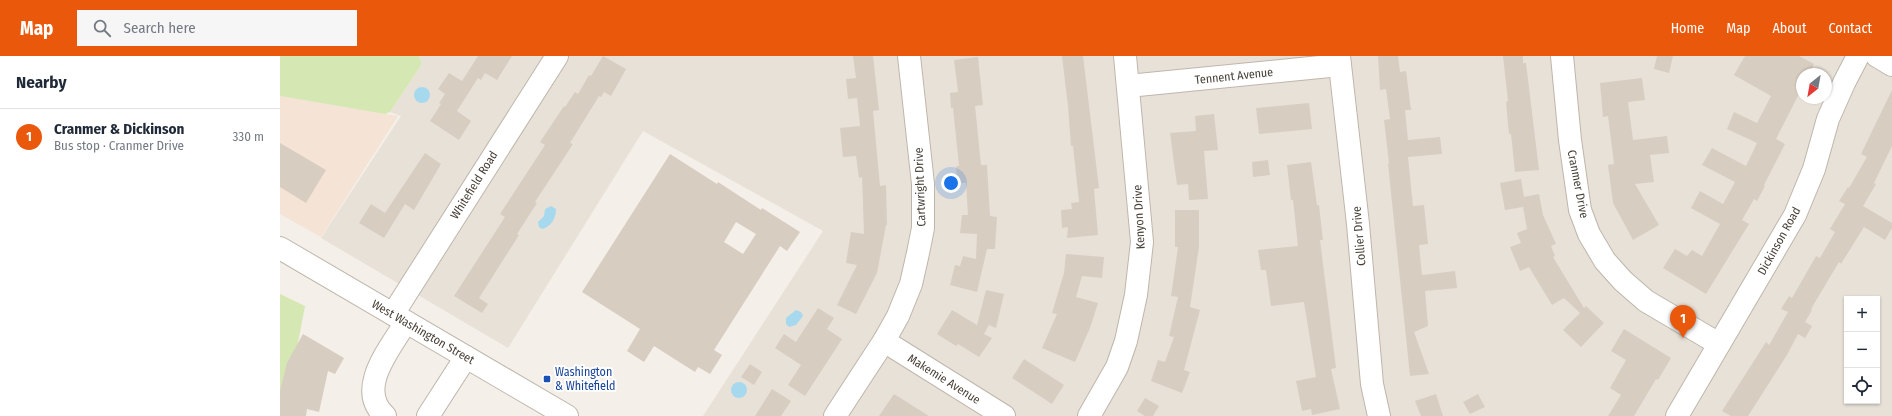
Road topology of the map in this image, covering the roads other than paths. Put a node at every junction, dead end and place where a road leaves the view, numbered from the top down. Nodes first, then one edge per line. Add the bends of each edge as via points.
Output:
1 (556, 56) edge
2 (909, 56) edge
3 (1125, 56) edge
4 (1562, 56) edge
5 (1858, 56) edge
6 (1877, 56) edge
7 (1340, 61) edge
8 (1892, 65) edge
9 (1128, 86) junction
10 (280, 248) edge
11 (399, 318) junction
12 (884, 341) junction
13 (1719, 344) junction
14 (466, 357) junction
15 (385, 416) edge
16 (428, 416) edge
17 (567, 416) edge
18 (835, 416) edge
19 (1004, 416) edge
20 (1090, 416) edge
21 (1379, 416) edge
22 (1677, 416) edge

1 - 11 street, Whitefield Road
2 - 12 street, Cartwright Drive via 922,184 923,228 911,284
3 - 9 street, Kenyon Drive
4 - 13 street, Cranmer Drive via 1580,210 1589,234 1605,261 1640,296
5 - 13 street, Dickinson Road via 1828,119 1814,169 1795,215
6 - 8 street
7 - 9 street, Tennent Avenue
7 - 21 street, Collier Drive via 1372,384
9 - 20 street, Kenyon Drive via 1142,242 1138,280 1126,341 1117,367
10 - 11 street, West Washington Street
11 - 14 street, West Washington Street
11 - 15 street, Whitefield Road via 374,376 374,400 378,410
12 - 18 street, Cartwright Drive
12 - 19 street, Makemie Avenue
13 - 22 street, Dickinson Road
14 - 16 street
14 - 17 street, West Washington Street

